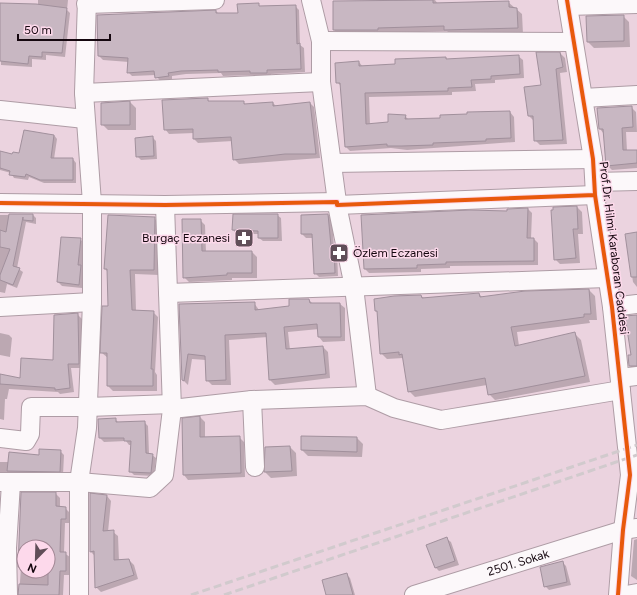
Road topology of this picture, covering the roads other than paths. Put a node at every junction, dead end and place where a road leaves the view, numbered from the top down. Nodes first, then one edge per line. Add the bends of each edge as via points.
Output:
1 (215, 0) edge
2 (311, 0) edge
3 (87, 2) edge
4 (567, 3) edge
5 (637, 4) edge
6 (321, 41) junction
7 (573, 42) junction
8 (321, 82) junction
9 (84, 93) junction
10 (637, 95) edge
11 (583, 98) junction
12 (0, 110) edge
13 (85, 119) junction
14 (593, 159) junction
15 (332, 163) junction
16 (637, 180) edge
17 (595, 188) junction
18 (0, 203) edge
19 (92, 203) junction
20 (337, 204) junction
21 (165, 205) junction
22 (607, 278) junction
23 (354, 287) junction
24 (168, 293) junction
25 (92, 302) junction
26 (637, 304) edge
27 (0, 307) edge
28 (612, 307) junction
29 (626, 381) edge
30 (367, 396) junction
31 (252, 400) junction
32 (172, 406) junction
33 (88, 407) junction
34 (0, 438) edge
35 (255, 467) dead end
36 (634, 473) edge
37 (79, 482) junction
38 (5, 483) edge
39 (630, 529) edge
40 (637, 593) edge
41 (8, 595) edge
42 (78, 595) edge
43 (414, 595) edge
44 (618, 595) edge
45 (626, 595) edge

1 - 3 street
2 - 6 street
3 - 9 street
4 - 5 street
4 - 7 street, Prof.Dr. Hilmi Karaboran Caddesi
6 - 7 street
6 - 8 street
7 - 11 street, Prof.Dr. Hilmi Karaboran Caddesi
8 - 9 street
8 - 15 street
9 - 13 street
10 - 11 street
11 - 14 street, Prof.Dr. Hilmi Karaboran Caddesi
12 - 13 street
13 - 19 street
14 - 15 street
14 - 17 street, Prof.Dr. Hilmi Karaboran Caddesi
15 - 20 street
16 - 17 street
17 - 20 street
17 - 22 street, Prof.Dr. Hilmi Karaboran Caddesi
18 - 19 street
19 - 21 street
19 - 25 street
20 - 21 street
20 - 23 street
21 - 24 street
22 - 23 street
22 - 28 street, Prof.Dr. Hilmi Karaboran Caddesi
23 - 24 street
23 - 30 street
24 - 32 street
25 - 27 street
25 - 33 street
26 - 28 street
28 - 29 street, Prof.Dr. Hilmi Karaboran Caddesi
29 - 30 street via 441,420 394,408
29 - 36 street, Prof.Dr. Hilmi Karaboran Caddesi
30 - 31 street
31 - 32 street
31 - 35 street
32 - 33 street
32 - 37 street via 164,475 150,488
33 - 34 street via 31,407 30,434 26,441
33 - 37 street
36 - 39 street, Prof.Dr. Hilmi Karaboran Caddesi
37 - 38 street
37 - 42 street
38 - 41 street
39 - 43 street, 2501. Sokak
39 - 44 street, Prof.Dr. Hilmi Karaboran Caddesi
40 - 45 street

